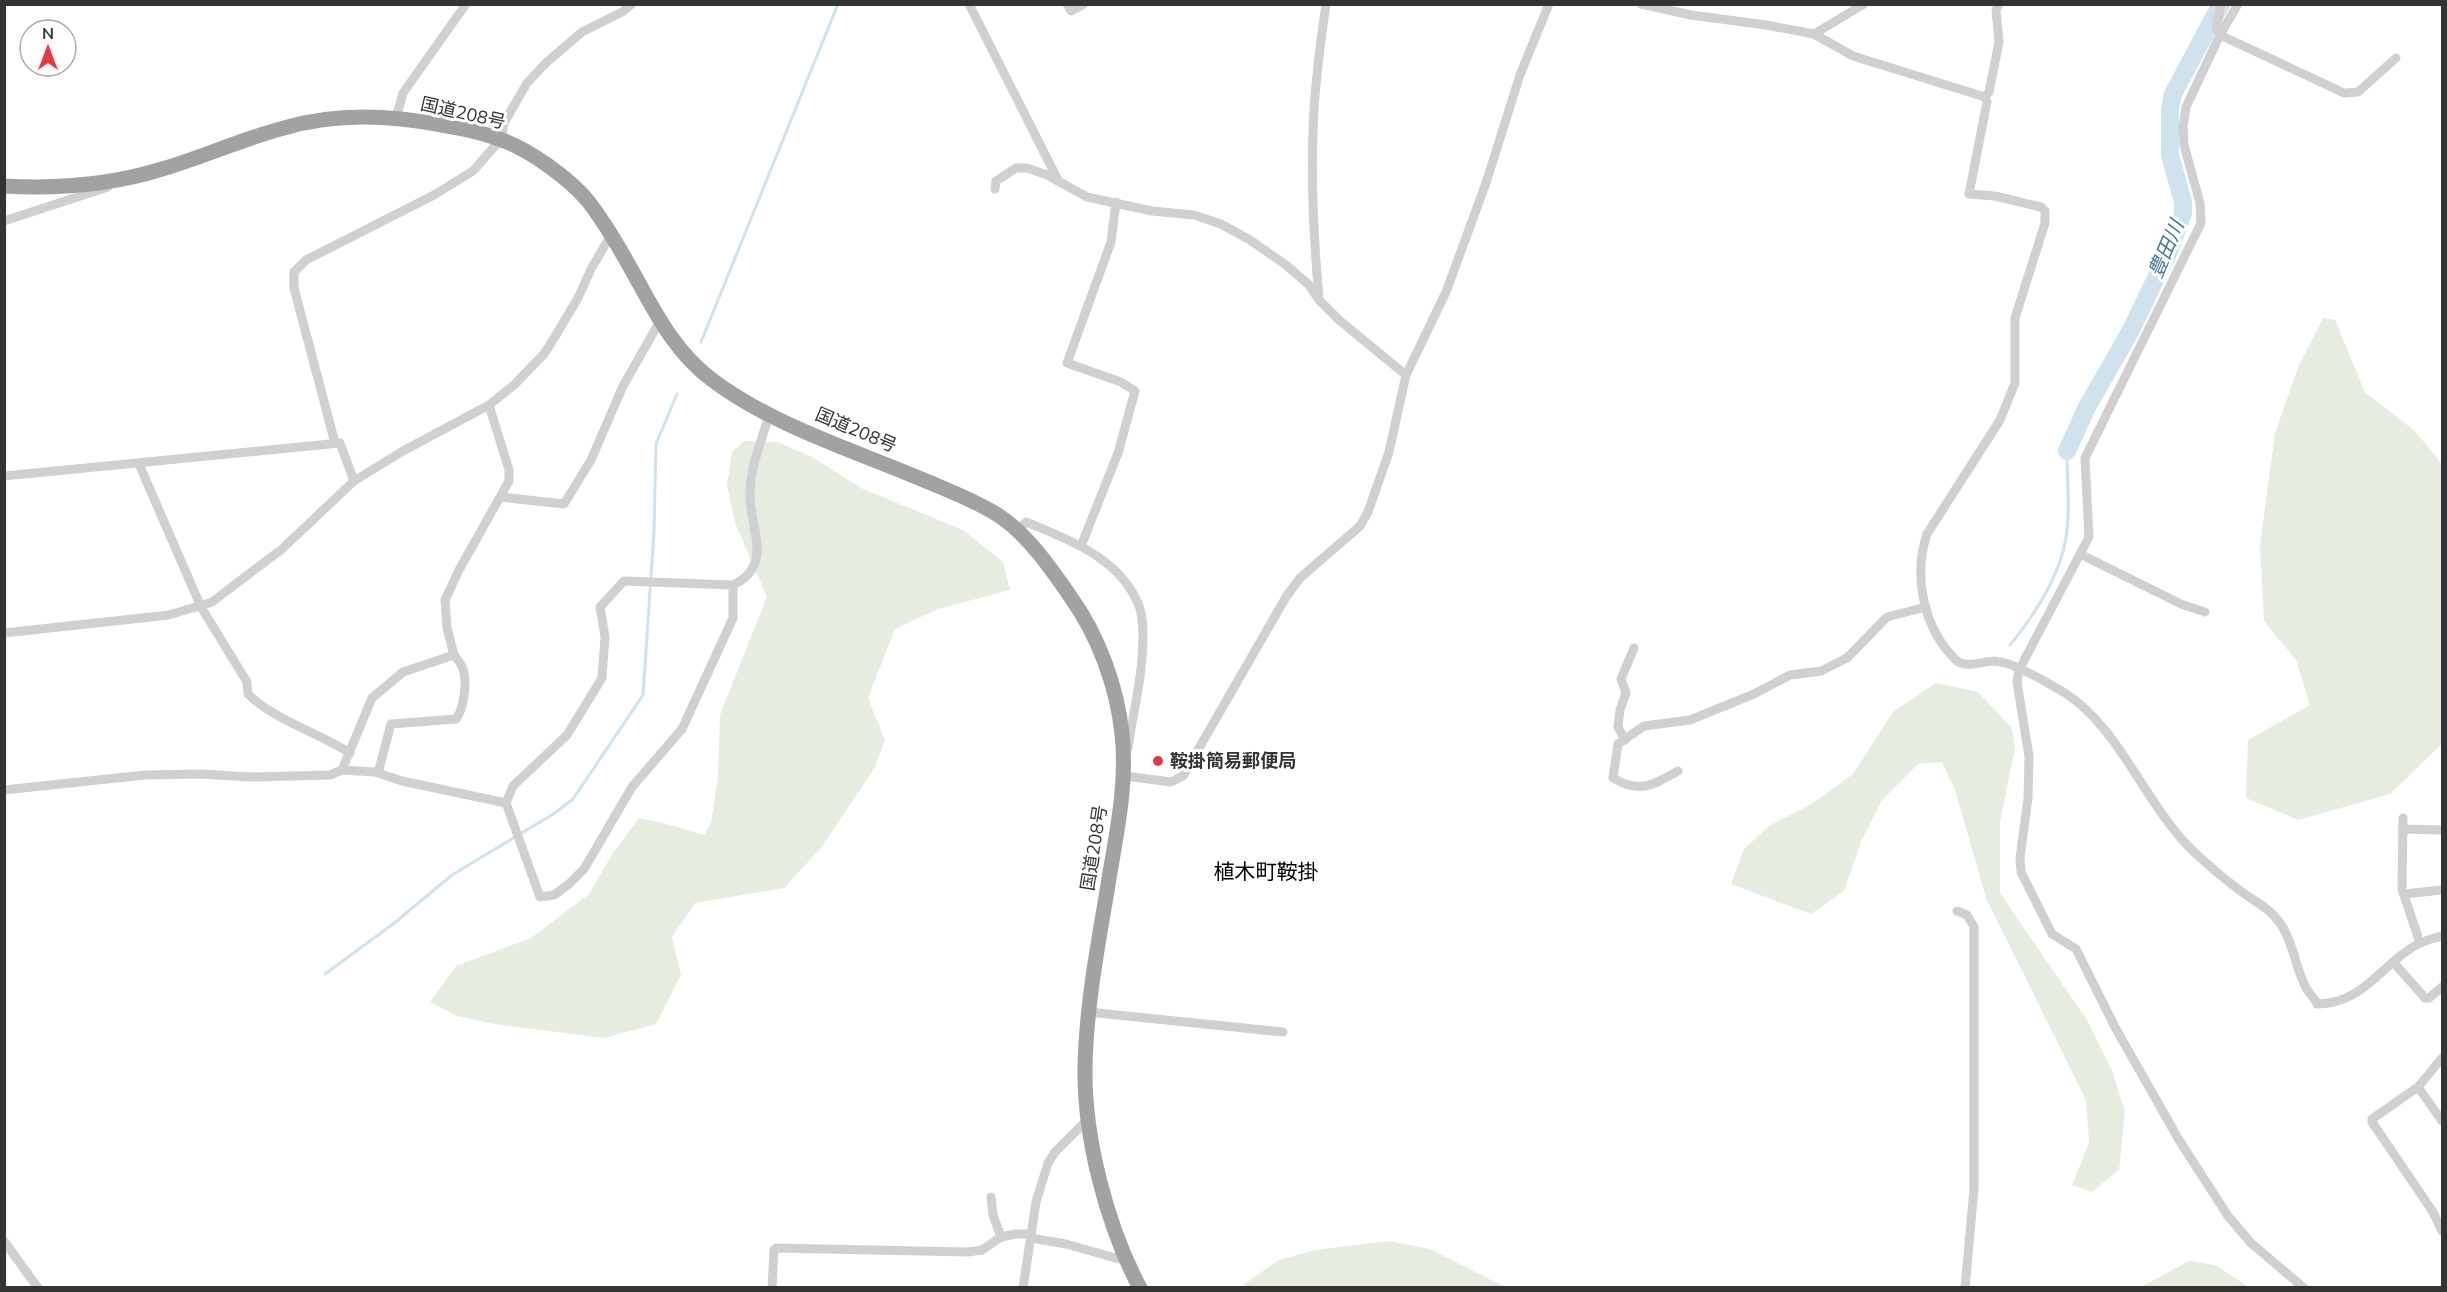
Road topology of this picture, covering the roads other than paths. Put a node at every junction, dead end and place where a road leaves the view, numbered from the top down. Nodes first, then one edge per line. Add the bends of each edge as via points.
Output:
1 (466, 4) edge
2 (632, 4) edge
3 (969, 4) edge
4 (1067, 4) edge
5 (1084, 4) edge
6 (1326, 4) edge
7 (1549, 4) edge
8 (1641, 4) edge
9 (1864, 4) edge
10 (1985, 4) edge
11 (2221, 4) edge
12 (2238, 4) edge
13 (1997, 7) edge
14 (1814, 34) junction
15 (2220, 35) junction
16 (2396, 57) dead end
17 (1985, 97) junction
18 (396, 118) junction
19 (501, 139) junction
20 (159, 171) junction
21 (1059, 182) junction
22 (4, 186) edge
23 (995, 189) dead end
24 (1116, 202) junction
25 (4, 221) edge
26 (611, 235) junction
27 (1319, 300) junction
28 (660, 321) junction
29 (1407, 375) junction
30 (489, 405) junction
31 (770, 415) junction
32 (335, 443) junction
33 (139, 464) junction
34 (4, 476) edge
35 (354, 481) junction
36 (500, 497) junction
37 (1018, 531) junction
38 (1081, 546) junction
39 (2080, 554) junction
40 (733, 585) junction
41 (201, 607) junction
42 (1926, 607) junction
43 (2205, 612) dead end
44 (4, 633) edge
45 (1634, 648) dead end
46 (454, 655) junction
47 (2019, 670) junction
48 (1625, 740) junction
49 (350, 753) junction
50 (342, 770) junction
51 (1678, 771) dead end
52 (378, 773) junction
53 (1125, 776) junction
54 (4, 790) edge
55 (506, 803) junction
56 (2403, 818) dead end
57 (2403, 829) junction
58 (2442, 830) edge
59 (2442, 890) edge
60 (2404, 894) junction
61 (1957, 911) dead end
62 (2442, 936) edge
63 (2420, 943) junction
64 (2394, 963) junction
65 (2442, 987) edge
66 (1088, 1012) junction
67 (1283, 1032) dead end
68 (2442, 1058) edge
69 (2418, 1087) junction
70 (1088, 1119) junction
71 (2442, 1121) edge
72 (991, 1197) dead end
73 (2442, 1231) edge
74 (1031, 1236) junction
75 (1001, 1237) junction
76 (4, 1241) edge
77 (1124, 1258) junction
78 (38, 1287) edge
79 (772, 1287) edge
80 (1023, 1287) edge
81 (1140, 1287) edge
82 (1965, 1287) edge
83 (2304, 1287) edge

1 - 18 street via 403,93
2 - 19 street via 582,32 547,62 527,83 504,123
3 - 21 street
4 - 5 street via 1071,11
6 - 27 street via 1312,133
7 - 29 street via 1520,75 1446,292
8 - 14 street
9 - 14 street
10 - 13 street
11 - 15 street via 2216,28
12 - 15 street
13 - 17 street via 1999,42
14 - 17 street via 1853,56
15 - 16 street via 2343,93 2358,92
15 - 39 street via 2186,107 2183,127 2201,223 2085,458 2089,537
17 - 42 street via 1969,194 2041,207 2045,223 2015,318 2015,383 2010,400 1927,534 1921,551 1921,590
18 - 19 highway, 国道208号
18 - 20 highway, 国道208号 via 344,118 287,126
19 - 26 highway, 国道208号 via 551,168 584,196
19 - 32 street via 473,171 306,260 294,272 294,288
20 - 22 highway, 国道208号 via 90,184
20 - 25 street
21 - 23 street via 1027,168 1016,168 996,182
21 - 24 street via 1087,197
24 - 27 street via 1194,215 1221,224 1287,265
24 - 38 street via 1111,242 1067,363 1135,391 1118,453
26 - 28 highway, 国道208号
26 - 30 street via 544,354
27 - 29 street
28 - 31 highway, 国道208号 via 685,355 710,378
28 - 36 street via 623,386 591,459 564,504
29 - 53 street via 1389,452 1360,526 1300,578 1286,597 1183,776 1171,782
30 - 35 street
30 - 36 street via 509,470 509,481
31 - 37 highway, 国道208号 via 958,494 998,515
31 - 40 street via 750,493 758,552 751,571
32 - 33 street
32 - 35 street via 340,443
33 - 34 street
33 - 41 street
35 - 41 street via 282,549
36 - 46 street via 445,600
37 - 38 street via 1026,522
37 - 53 highway, 国道208号 via 1068,592 1098,645 1113,687 1122,730
38 - 53 street via 1127,584 1137,600 1143,627
39 - 43 street
39 - 47 street
40 - 55 street via 624,581 600,607 605,637 602,678 567,735 513,786
40 - 55 street via 733,618 682,729 632,787 584,869 554,895 540,897
41 - 44 street via 169,615
41 - 49 street via 247,682 248,694 263,709 327,738
42 - 47 street via 1941,643 1958,662 1995,661
42 - 48 street via 1887,617 1846,658 1821,671 1790,675 1690,720 1644,726
45 - 48 street via 1622,679 1626,693 1618,727
46 - 49 street via 403,672 372,698
46 - 52 street via 463,669 461,713 456,719 391,724
47 - 64 street via 2066,694 2094,716 2182,839 2237,889 2270,910 2291,945 2305,988 2318,1004 2347,1000
47 - 83 street via 2017,682 2029,756 2021,872 2052,934 2076,949 2179,1140 2228,1216 2251,1243
48 - 51 street via 1618,744 1613,778 1629,788 1652,785
49 - 50 street
50 - 52 street
50 - 54 street via 330,775 145,775
52 - 55 street
53 - 66 highway, 国道208号
56 - 57 street
57 - 58 street
57 - 60 street
59 - 60 street
60 - 63 street
61 - 82 street via 1967,915 1974,927 1974,1189
62 - 63 street
63 - 64 street
64 - 65 street via 2425,998
66 - 67 street
66 - 70 highway, 国道208号
68 - 69 street
69 - 71 street
69 - 73 street via 2372,1122
70 - 74 street via 1048,1162
70 - 77 highway, 国道208号 via 1099,1175
72 - 75 street
74 - 75 street
74 - 77 street
74 - 80 street
75 - 79 street via 982,1250 968,1252 776,1248
76 - 78 street
77 - 81 highway, 国道208号

